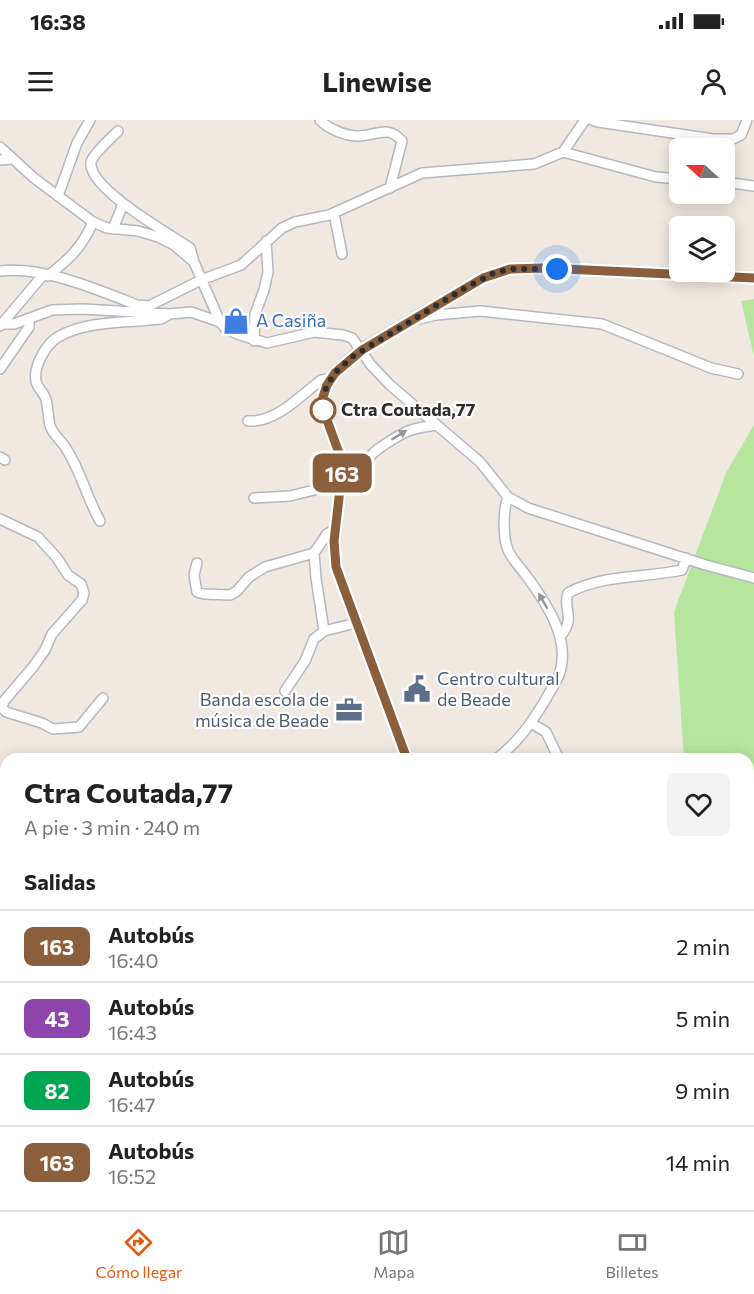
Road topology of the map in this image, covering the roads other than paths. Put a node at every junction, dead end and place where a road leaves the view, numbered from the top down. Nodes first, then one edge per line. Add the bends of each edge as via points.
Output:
1 (90, 120) edge
2 (320, 120) edge
3 (585, 120) edge
4 (592, 120) edge
5 (747, 120) edge
6 (118, 131) dead end
7 (0, 147) edge
8 (563, 152) junction
9 (13, 159) junction
10 (0, 160) edge
11 (669, 178) edge
12 (735, 183) edge
13 (754, 186) edge
14 (390, 188) junction
15 (58, 196) junction
16 (123, 204) junction
17 (334, 213) junction
18 (93, 222) junction
19 (113, 228) junction
20 (267, 241) junction
21 (342, 254) dead end
22 (194, 262) junction
23 (0, 271) edge
24 (43, 277) junction
25 (754, 278) edge
26 (201, 280) junction
27 (137, 305) junction
28 (103, 310) junction
29 (170, 314) junction
30 (29, 319) junction
31 (413, 320) junction
32 (220, 322) junction
33 (1, 325) edge
34 (254, 341) junction
35 (362, 350) junction
36 (0, 369) edge
37 (738, 374) dead end
38 (331, 379) junction
39 (248, 421) dead end
40 (437, 425) junction
41 (341, 484) junction
42 (508, 497) junction
43 (254, 498) dead end
44 (0, 519) edge
45 (100, 521) dead end
46 (336, 529) junction
47 (314, 554) junction
48 (686, 558) junction
49 (197, 563) dead end
50 (754, 578) edge
51 (356, 623) junction
52 (324, 631) junction
53 (560, 636) junction
54 (285, 691) dead end
55 (103, 698) dead end
56 (531, 723) junction
57 (405, 753) edge
58 (502, 753) edge
59 (556, 753) edge

1 - 15 street via 77,143
2 - 14 street via 350,135 395,133 402,141
3 - 8 street
4 - 5 street via 733,139 741,135
6 - 16 street via 91,164 93,172
7 - 9 street
8 - 11 street
8 - 14 street via 534,164 422,173
9 - 10 street
9 - 15 street
12 - 13 street
14 - 17 street
15 - 18 street
16 - 19 street
16 - 22 street via 190,248
17 - 20 street via 295,222
17 - 21 street
18 - 19 street
18 - 24 street via 74,254
19 - 22 street via 158,237
20 - 26 street via 242,265
20 - 34 street via 268,272 255,314
22 - 26 street
23 - 24 street via 17,269
24 - 27 street
24 - 33 street
25 - 31 street via 510,269 483,278
26 - 27 street via 149,306
26 - 32 street
27 - 28 street
28 - 29 street
28 - 30 street via 52,310
29 - 32 street via 191,312
29 - 45 street via 161,320 74,330 56,338 46,349 36,372 50,426 67,448
30 - 33 street
30 - 36 street via 29,327
31 - 35 street
31 - 37 street via 480,311 602,324 711,368
32 - 34 street via 226,329
34 - 35 street via 267,344 314,332 352,338
35 - 38 street
35 - 40 street via 390,385
38 - 39 street via 321,380 274,416 259,422
38 - 41 street via 322,403 339,453
41 -> 40 street via 358,479 374,452 404,431
40 - 42 street via 480,462
41 - 43 street via 290,496
41 - 46 street
42 - 48 street via 528,508
53 -> 42 street via 534,586 507,549 504,509
44 - 55 street via 39,537 68,575 81,584 84,593 2,707 6,712 53,729 65,729 80,727
46 - 47 street via 327,534
46 - 51 street via 336,567
47 - 49 street via 265,567 230,595 197,592
47 - 52 street
48 - 50 street
48 - 53 street via 682,570 610,578 568,593 569,620
51 - 52 street
51 - 57 street
52 - 54 street via 314,639
53 - 56 street via 559,675
56 - 58 street
56 - 59 street via 546,732

